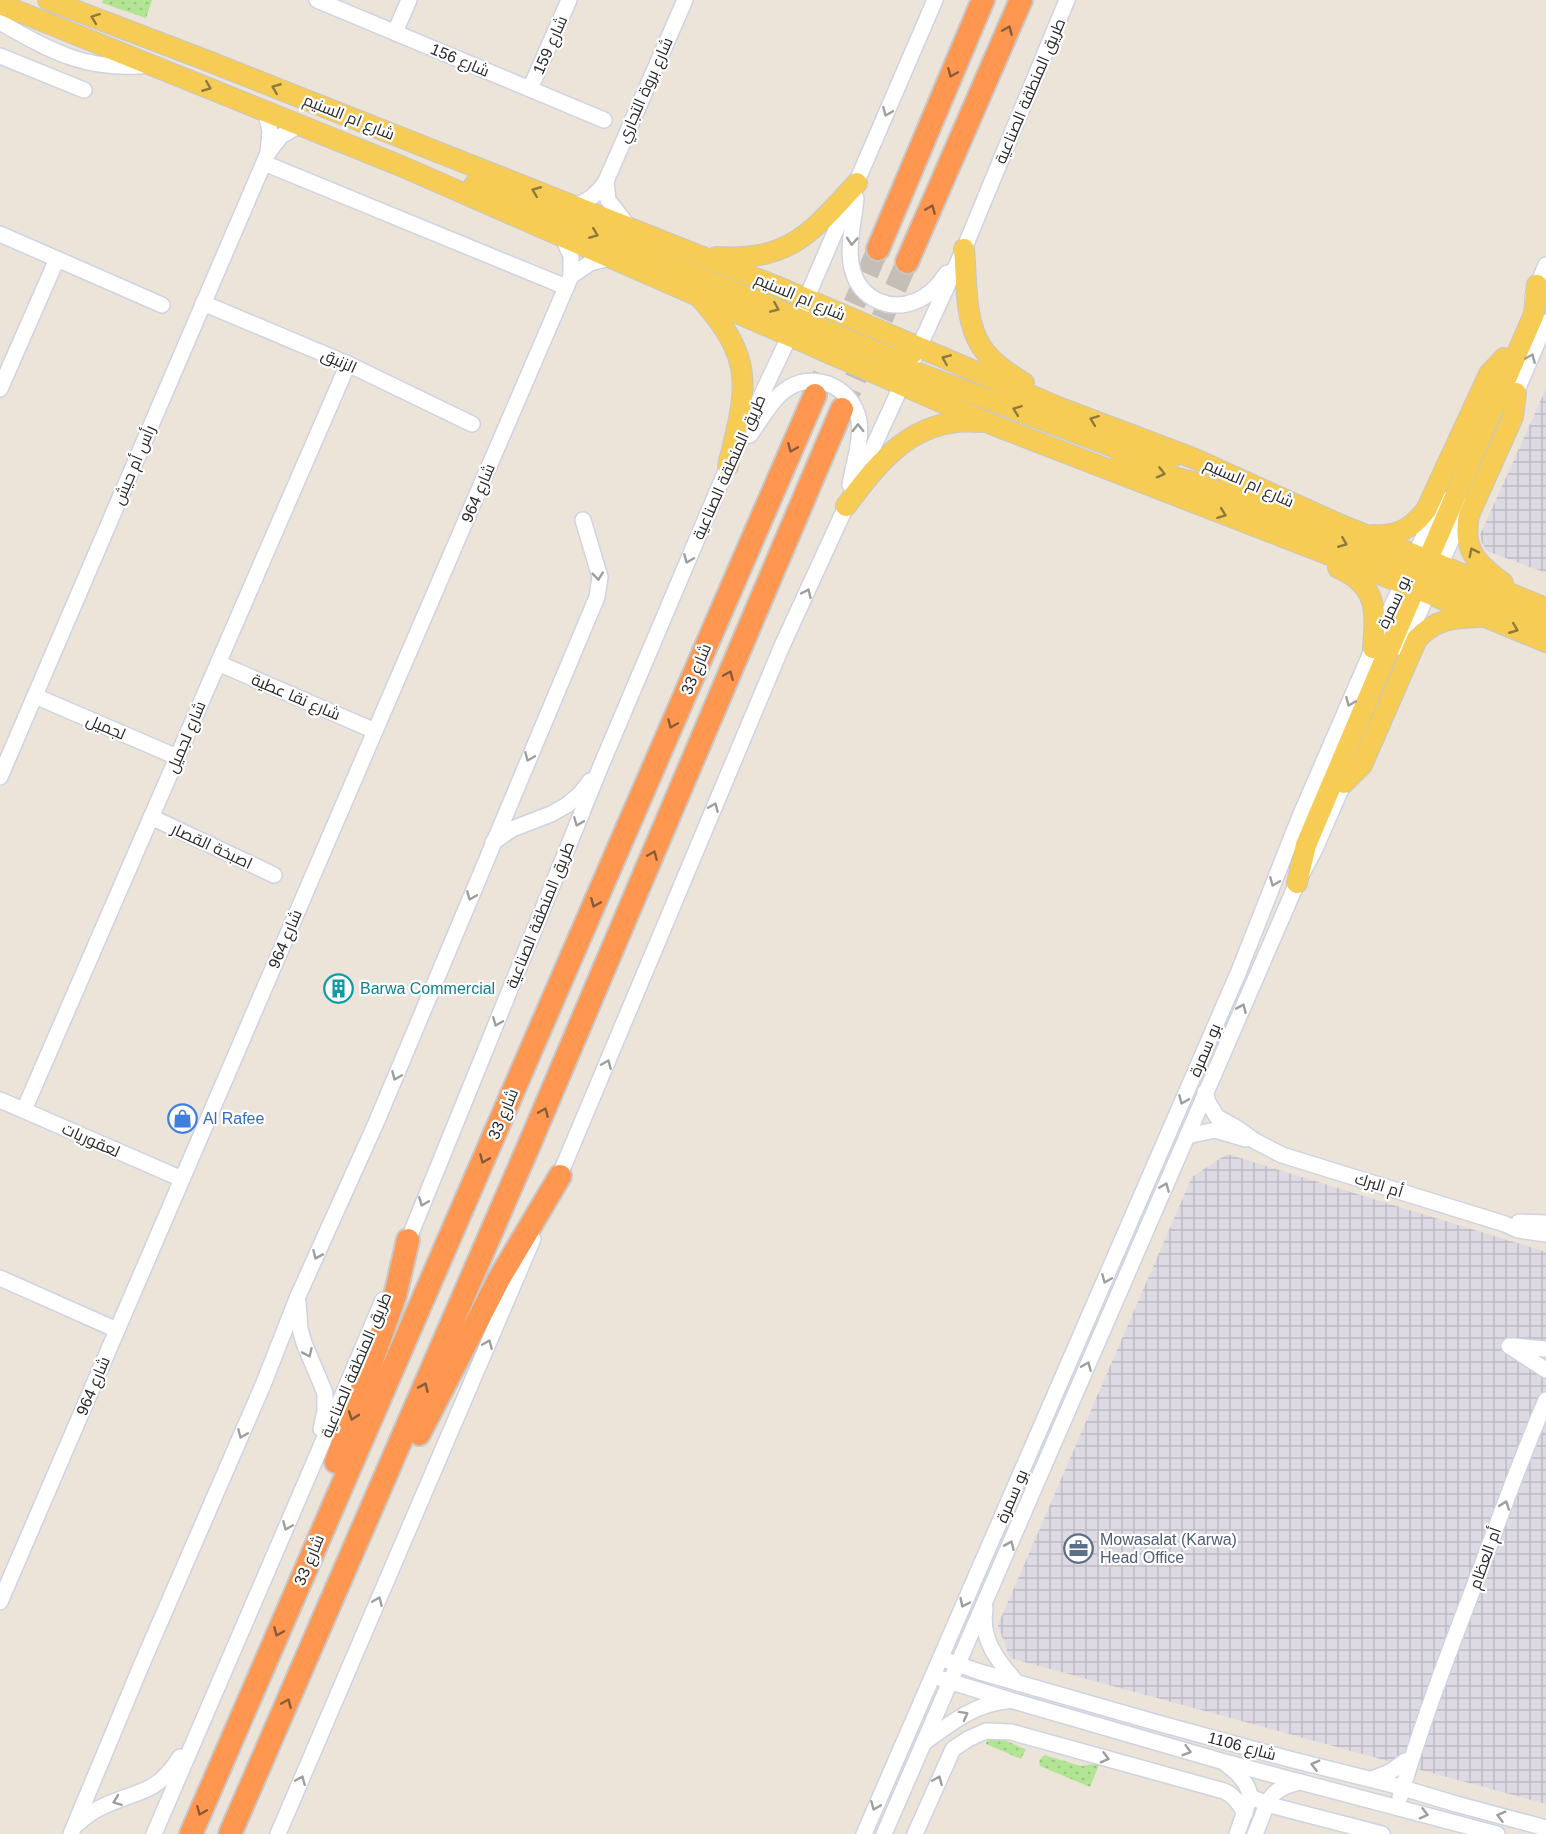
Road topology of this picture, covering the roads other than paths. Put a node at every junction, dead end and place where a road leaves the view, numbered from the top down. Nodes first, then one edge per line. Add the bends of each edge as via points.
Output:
1 (48, 0) edge
2 (317, 0) edge
3 (409, 0) edge
4 (569, 0) edge
5 (685, 0) edge
6 (935, 0) edge
7 (983, 0) edge
8 (1021, 0) edge
9 (1067, 0) edge
10 (0, 4) edge
11 (0, 22) edge
12 (394, 33) junction
13 (44, 47) junction
14 (61, 55) junction
15 (0, 56) edge
16 (153, 65) junction
17 (43, 73) junction
18 (530, 89) junction
19 (84, 90) dead end
20 (265, 110) junction
21 (604, 120) dead end
22 (300, 125) junction
23 (266, 158) junction
24 (401, 166) junction
25 (606, 181) junction
26 (857, 183) junction
27 (573, 206) junction
28 (630, 227) junction
29 (0, 234) edge
30 (563, 238) junction
31 (878, 249) tunnel mouth
32 (964, 249) junction
33 (699, 256) junction
34 (610, 258) junction
35 (57, 259) junction
36 (908, 262) tunnel mouth
37 (1546, 265) edge
38 (568, 282) junction
39 (1537, 285) junction
40 (698, 296) junction
41 (806, 299) junction
42 (203, 303) junction
43 (162, 305) dead end
44 (798, 318) junction
45 (1546, 322) edge
46 (789, 336) junction
47 (919, 348) junction
48 (1504, 358) junction
49 (348, 364) junction
50 (905, 377) junction
51 (0, 389) edge
52 (1516, 393) junction
53 (815, 395) tunnel mouth
54 (1058, 406) junction
55 (842, 410) tunnel mouth
56 (472, 424) dead end
57 (992, 424) junction
58 (1043, 445) junction
59 (1193, 458) junction
60 (728, 466) junction
61 (846, 506) junction
62 (583, 520) dead end
63 (1341, 525) junction
64 (1259, 528) junction
65 (1421, 574) junction
66 (1540, 605) edge
67 (1481, 617) junction
68 (1546, 624) edge
69 (1546, 642) edge
70 (1373, 648) junction
71 (218, 663) junction
72 (35, 696) junction
73 (375, 731) junction
74 (177, 757) junction
75 (600, 768) junction
76 (0, 777) edge
77 (1344, 783) junction
78 (151, 817) junction
79 (493, 842) junction
80 (274, 875) dead end
81 (1297, 883) junction
82 (1205, 1092) junction
83 (0, 1100) edge
84 (24, 1110) junction
85 (1187, 1136) junction
86 (1255, 1141) junction
87 (560, 1176) junction
88 (182, 1179) junction
89 (1546, 1223) edge
90 (1505, 1224) junction
91 (1546, 1234) edge
92 (408, 1240) junction
93 (0, 1278) edge
94 (298, 1296) junction
95 (117, 1330) junction
96 (1546, 1350) edge
97 (1546, 1370) edge
98 (1546, 1400) edge
99 (310, 1472) junction
100 (359, 1537) junction
101 (301, 1578) junction
102 (1, 1595) edge
103 (986, 1599) junction
104 (939, 1658) junction
105 (957, 1665) junction
106 (931, 1675) junction
107 (949, 1682) junction
108 (1017, 1683) junction
109 (1010, 1700) junction
110 (202, 1722) junction
111 (923, 1743) junction
112 (1221, 1761) junction
113 (1406, 1766) junction
114 (1372, 1779) junction
115 (1300, 1782) junction
116 (1398, 1786) junction
117 (1428, 1795) junction
118 (1250, 1797) junction
119 (1268, 1804) junction
120 (1392, 1806) junction
121 (1245, 1814) junction
122 (1546, 1828) edge
123 (73, 1830) edge
124 (1258, 1833) edge
125 (154, 1834) edge
126 (191, 1834) edge
127 (230, 1834) edge
128 (278, 1834) edge
129 (864, 1834) edge
130 (884, 1834) edge
131 (915, 1834) edge
132 (1237, 1834) edge
133 (1382, 1834) edge
134 (1497, 1834) edge

27 -> 1 main road, شارع ام السنيم
2 - 12 street, شارع 156
3 - 12 street
4 - 18 street, شارع 159
5 - 25 street, شارع بروة التجاري
6 -> 26 street, طريق المنطقة الصناعية
7 -> 31 highway
36 -> 8 highway
9 - 32 street, طريق المنطقة الصناعية
10 - 16 main road, شارع ام السنيم
11 - 13 street, شارع ام السنيم
12 - 18 street, شارع 156
13 - 14 street, شارع ام السنيم
13 - 17 street
14 - 16 street, شارع ام السنيم via 112,67
14 - 17 street
15 - 17 street
16 -> 20 main road, شارع ام السنيم
17 - 19 street
18 - 21 street, شارع 156
20 - 22 main road, شارع ام السنيم
20 - 23 street, رأس أم حيش via 270,131
22 - 23 street, رأس أم حيش via 281,136
22 - 24 main road, شارع ام السنيم
23 - 38 street
23 - 42 street, رأس أم حيش
24 - 30 main road, شارع ام السنيم
24 -> 44 main road via 490,190
25 - 27 street, شارع بروة التجاري via 596,194
25 - 28 street via 608,200
26 -> 32 street via 851,265 856,280 870,297 891,305 915,302 935,288
26 - 33 main road via 811,231 783,248 749,257
26 - 41 street, طريق المنطقة الصناعية
27 - 28 main road, شارع ام السنيم
28 - 33 main road, شارع ام السنيم
29 - 35 street
30 - 34 main road, شارع ام السنيم
30 - 38 street via 571,256
32 - 47 street
32 - 54 main road via 970,311 981,346 1005,371
33 - 41 main road, شارع ام السنيم
34 - 38 street via 590,263
34 - 40 main road, شارع ام السنيم
35 - 43 street
35 - 51 street
37 - 39 street, بو سمرة
38 - 73 street, شارع 964
39 - 48 street, بو سمرة
39 - 65 main road via 1534,314
40 - 46 main road, شارع ام السنيم
40 - 60 main road via 726,329 741,368 742,402
41 - 44 street, طريق المنطقة الصناعية
41 - 47 main road, شارع ام السنيم
42 - 49 street, الزنبق
42 - 72 street, رأس أم حيش
44 - 46 street, طريق المنطقة الصناعية
44 - 47 main road via 891,358 905,358
52 -> 45 street, بو سمرة
46 - 50 main road, شارع ام السنيم via 872,370
46 - 60 street, طريق المنطقة الصناعية
47 - 50 street
54 -> 47 main road, شارع ام السنيم
48 - 63 main road via 1489,374 1426,510 1414,524 1396,534 1381,536
48 - 65 street, بو سمرة
49 - 56 street, الزنبق
49 - 71 street, شارع لجميل
50 - 57 main road, شارع ام السنيم
59 -> 50 main road via 1143,456
50 - 61 street
52 - 65 street, بو سمرة
66 -> 52 main road via 1480,564 1467,536 1469,516 1513,417
53 -> 101 highway, شارع 33
59 -> 54 main road, شارع ام السنيم
100 -> 55 highway, شارع 33
57 - 58 main road, شارع ام السنيم
57 - 61 main road via 962,422 923,430 882,461
58 -> 64 main road, شارع ام السنيم
58 -> 65 main road via 1196,483
59 - 63 main road, شارع ام السنيم
61 -> 60 street via 859,423 849,397 829,384 804,381 786,390
60 -> 75 street, طريق المنطقة الصناعية
87 -> 61 street via 782,646
62 -> 79 street via 600,577 597,597
63 - 65 main road, شارع ام السنيم
64 - 65 main road, شارع ام السنيم
64 - 70 main road via 1288,548 1360,580 1373,603
65 - 66 main road, شارع ام السنيم
65 - 67 main road, شارع ام السنيم
65 - 68 main road
65 - 70 street, بو سمرة
65 - 77 street, بو سمرة
65 - 81 main road via 1306,845
67 -> 69 main road, شارع ام السنيم
67 - 77 main road via 1448,619 1417,639 1362,765
70 -> 104 street, بو سمرة via 1300,816 1239,971
71 - 73 street, شارع نقا عطية
71 - 74 street, شارع لجميل
72 - 74 street, لجميل
72 - 76 street, رأس أم حيش
73 - 88 street, شارع 964
74 - 78 street, شارع لجميل
75 - 79 street via 567,805 512,829
75 -> 92 street, طريق المنطقة الصناعية
77 - 81 street, بو سمرة
78 - 80 street, اصبخة القصار
78 - 84 street, شارع لجميل
79 -> 94 street via 376,1123
82 -> 81 street, بو سمرة
82 - 85 street, بو سمرة
82 - 86 street, أم البرك via 1217,1117
83 - 84 street, لعقوريات
84 - 88 street, لعقوريات
85 - 86 street, أم البرك via 1215,1130
103 -> 85 street, بو سمرة
86 - 90 street, أم البرك via 1282,1155
87 - 100 highway
128 -> 87 street
88 - 95 street, شارع 964
89 - 90 street, أم البرك
90 - 91 street, أم البرك
92 - 99 street, طريق المنطقة الصناعية
92 -> 101 highway via 394,1296 314,1517
93 - 95 street
94 -> 99 street via 304,1343 326,1403
94 -> 123 street
95 - 102 street, شارع 964
96 - 97 street via 1509,1346
113 -> 98 street, أم العظام
99 -> 110 street, طريق المنطقة الصناعية
127 -> 100 highway, شارع 33
101 -> 126 highway, شارع 33
103 - 105 street, بو سمرة
103 - 108 street via 988,1641 998,1661
104 - 105 street, شارع 1106
104 - 106 street, بو سمرة
105 - 107 street, بو سمرة
105 - 108 street, شارع 1106
106 - 107 street, شارع 1106
106 -> 129 street, بو سمرة
107 - 109 street, شارع 1106
107 - 111 street, بو سمرة
114 -> 108 street, شارع 1106
111 -> 109 street via 965,1714 993,1702
109 -> 112 street, شارع 1106
110 -> 123 street via 158,1784 103,1806
110 - 125 street, طريق المنطقة الصناعية
111 - 130 street, بو سمرة
112 - 115 street, شارع 1106
112 - 118 street via 1244,1782
113 - 114 street
113 - 116 street, أم العظام
113 - 117 street via 1429,1788
114 - 116 street, شارع 1106
115 - 119 street via 1279,1788
115 - 120 street, شارع 1106
116 - 117 street, شارع 1106
116 - 120 street, أم العظام
122 -> 117 street, شارع 1106
118 - 119 street
118 - 121 street
119 - 124 street
119 - 133 street
120 -> 134 street, شارع 1106
131 -> 121 street via 953,1749 992,1730 1020,1734 1216,1789 1234,1797
121 - 132 street

